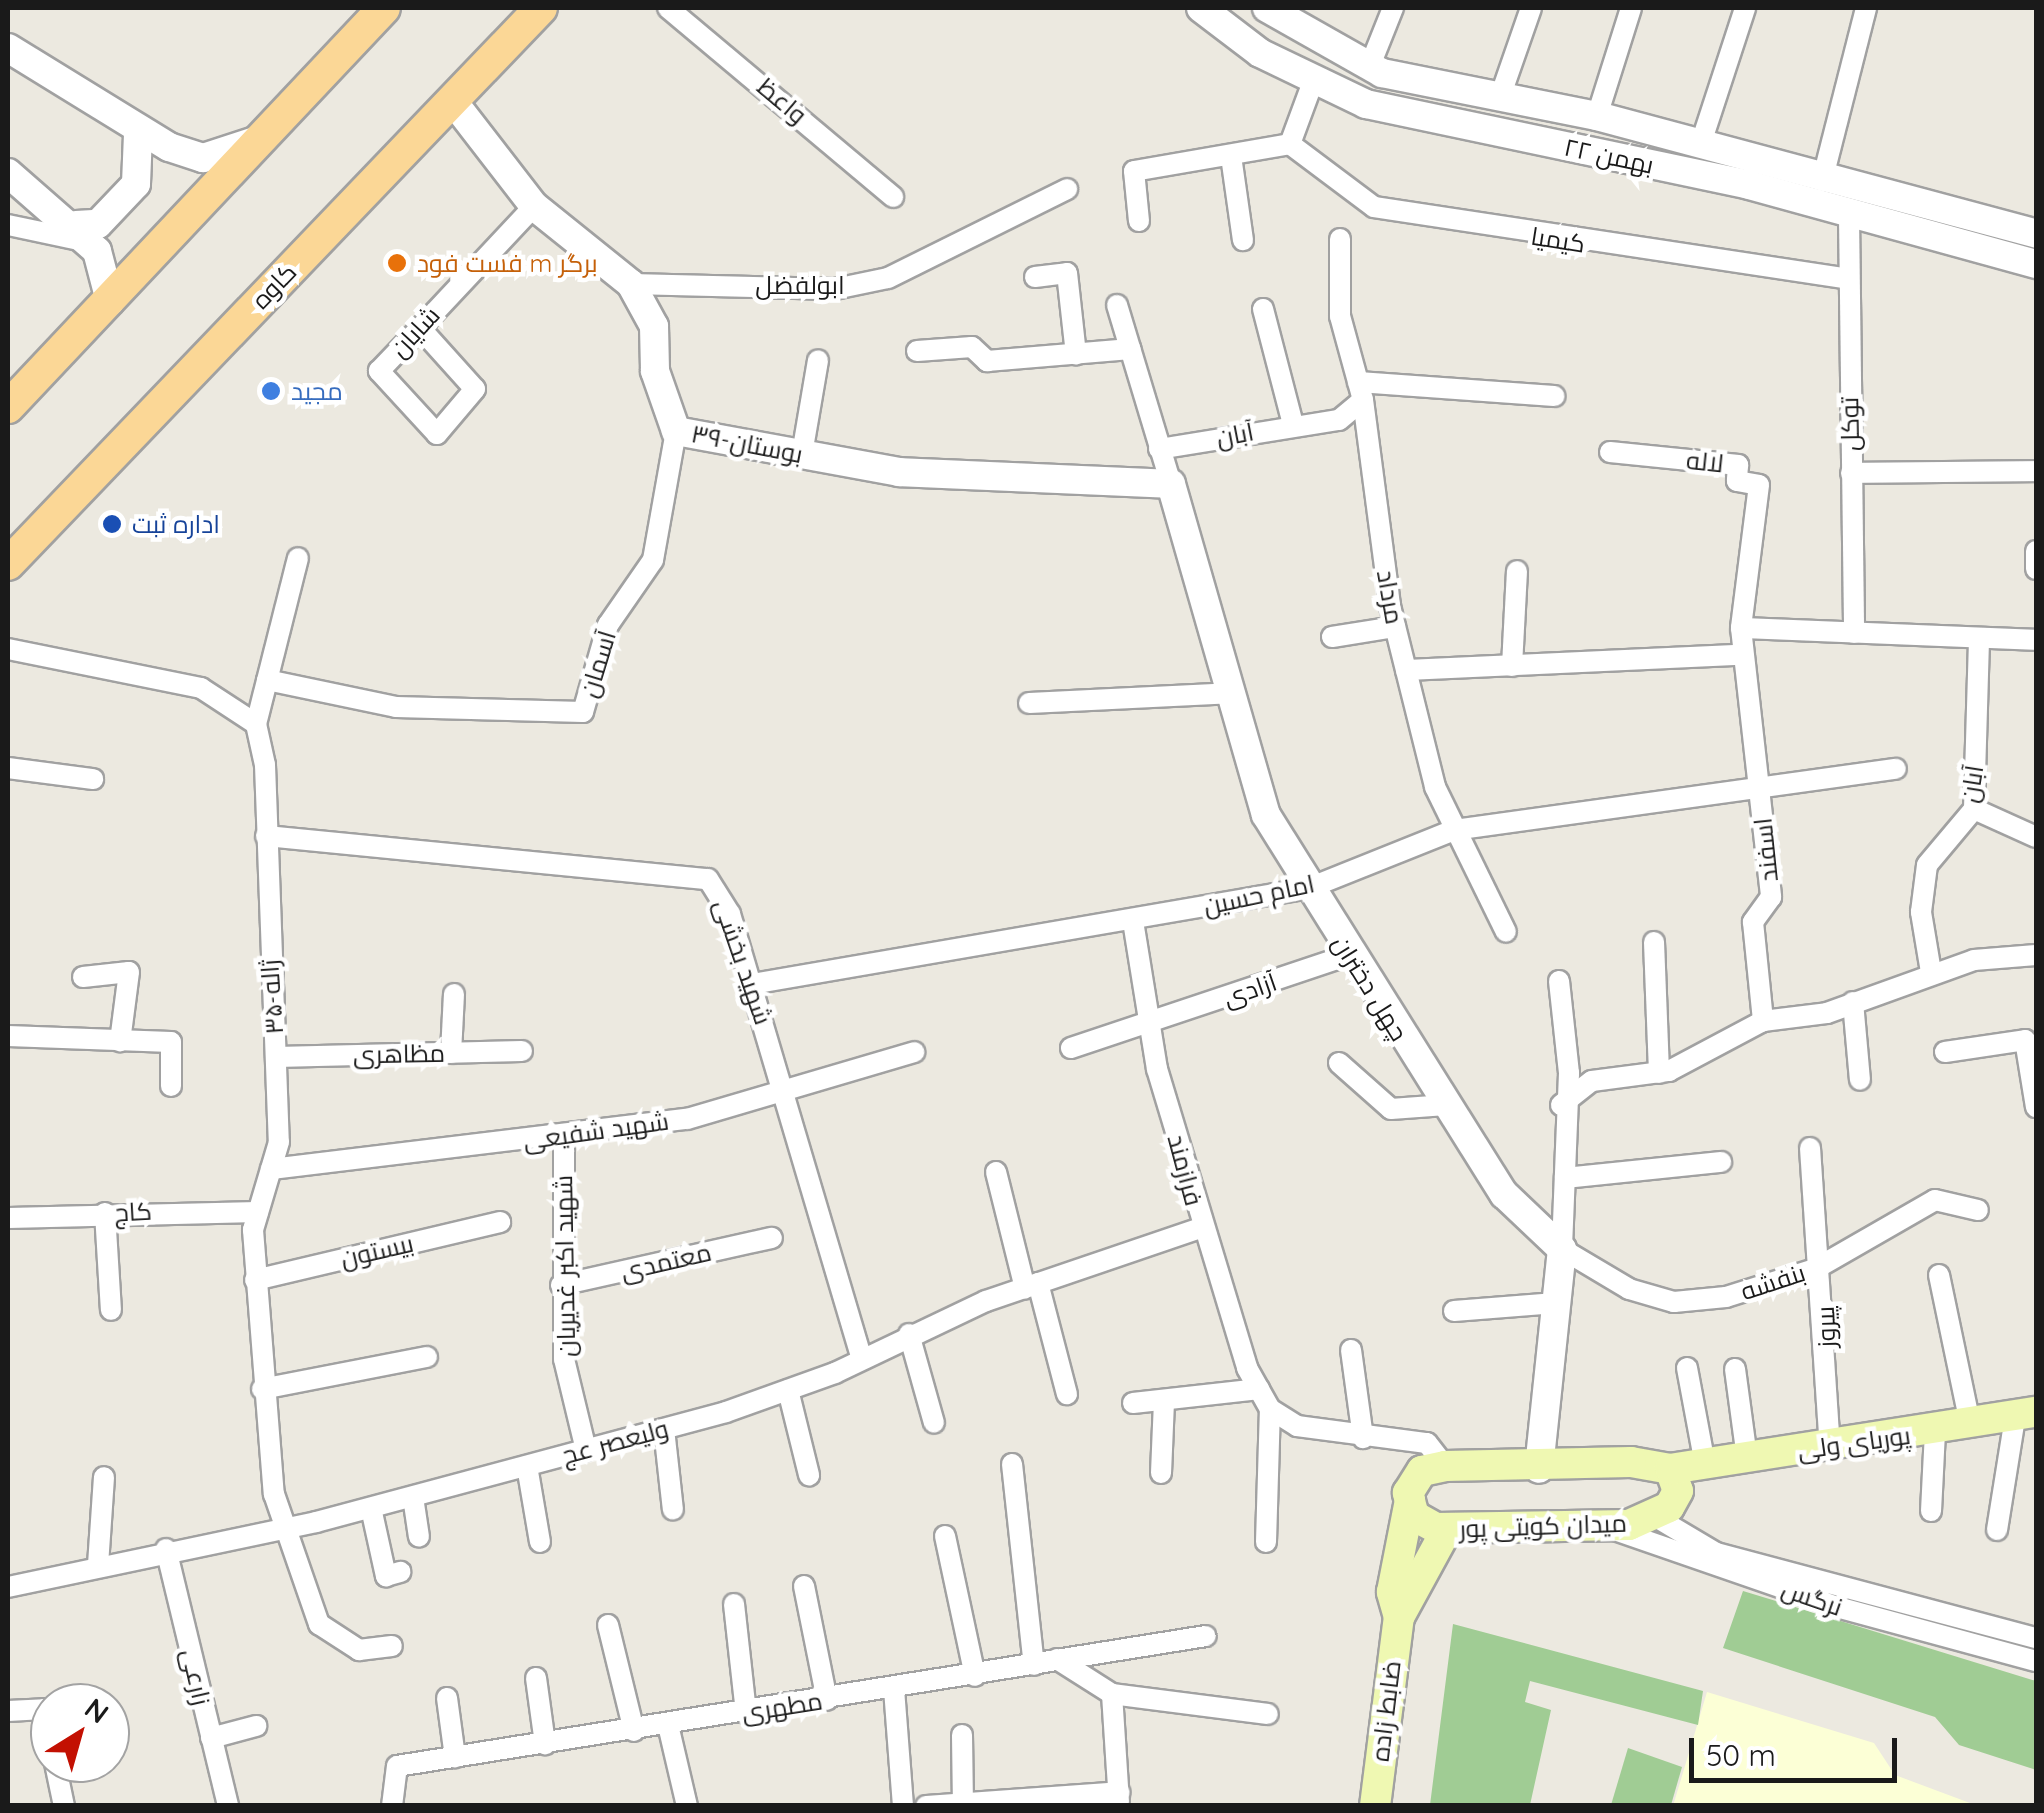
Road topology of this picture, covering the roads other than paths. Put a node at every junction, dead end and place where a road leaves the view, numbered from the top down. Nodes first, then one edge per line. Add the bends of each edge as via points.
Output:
1 (384, 8) edge
2 (541, 8) edge
3 (668, 8) edge
4 (1202, 8) edge
5 (1267, 8) edge
6 (1393, 8) edge
7 (1530, 8) edge
8 (1630, 8) edge
9 (1745, 8) edge
10 (1866, 8) edge
11 (8, 48) edge
12 (1369, 68) junction
13 (1314, 80) junction
14 (452, 100) junction
15 (1499, 100) junction
16 (1597, 116) junction
17 (138, 134) junction
18 (259, 139) junction
19 (1701, 142) junction
20 (1290, 144) junction
21 (1231, 156) junction
22 (8, 173) edge
23 (1822, 181) junction
24 (1068, 189) dead end
25 (894, 197) dead end
26 (534, 206) junction
27 (1849, 214) junction
28 (1139, 221) dead end
29 (8, 225) edge
30 (83, 234) junction
31 (2036, 234) edge
32 (1340, 239) dead end
33 (1243, 240) dead end
34 (2036, 264) edge
35 (1035, 277) dead end
36 (1846, 278) junction
37 (631, 284) junction
38 (110, 301) junction
39 (1117, 306) dead end
40 (1263, 309) dead end
41 (420, 328) junction
42 (1130, 349) junction
43 (917, 351) dead end
44 (1076, 355) junction
45 (818, 360) dead end
46 (1360, 391) junction
47 (1555, 396) dead end
48 (8, 407) edge
49 (1293, 424) junction
50 (676, 431) junction
51 (1159, 449) junction
52 (1610, 452) dead end
53 (802, 454) junction
54 (2036, 471) edge
55 (1851, 473) junction
56 (1171, 484) junction
57 (2036, 551) edge
58 (298, 558) dead end
59 (8, 564) edge
60 (1517, 570) dead end
61 (2036, 570) edge
62 (1395, 627) junction
63 (1740, 628) junction
64 (1854, 633) junction
65 (1332, 637) dead end
66 (1980, 640) junction
67 (2036, 640) edge
68 (8, 649) edge
69 (1741, 656) junction
70 (1512, 666) junction
71 (1406, 670) junction
72 (267, 680) junction
73 (1230, 693) junction
74 (1029, 703) dead end
75 (256, 724) junction
76 (8, 768) edge
77 (1896, 770) dead end
78 (93, 780) dead end
79 (1759, 792) junction
80 (1974, 809) junction
81 (1454, 830) junction
82 (266, 836) junction
83 (2036, 837) edge
84 (1309, 888) junction
85 (1133, 921) junction
86 (1506, 932) dead end
87 (1654, 942) dead end
88 (2036, 955) edge
89 (1349, 956) junction
90 (1655, 969) junction
91 (1633, 971) dead end
92 (1931, 972) junction
93 (83, 978) dead end
94 (1559, 981) dead end
95 (752, 984) junction
96 (454, 994) dead end
97 (1853, 1002) junction
98 (1763, 1021) junction
99 (1150, 1026) junction
100 (8, 1036) edge
101 (120, 1040) junction
102 (1071, 1048) dead end
103 (522, 1051) dead end
104 (914, 1052) dead end
105 (1945, 1052) dead end
106 (452, 1053) junction
107 (276, 1057) junction
108 (1339, 1063) dead end
109 (1659, 1073) junction
110 (1860, 1080) dead end
111 (170, 1086) dead end
112 (788, 1096) junction
113 (1561, 1104) junction
114 (1446, 1105) junction
115 (2035, 1118) edge
116 (564, 1140) junction
117 (1810, 1148) dead end
118 (1721, 1162) dead end
119 (271, 1169) junction
120 (996, 1172) dead end
121 (1565, 1178) junction
122 (1978, 1210) dead end
123 (258, 1212) junction
124 (105, 1213) junction
125 (8, 1218) edge
126 (500, 1222) dead end
127 (1201, 1228) junction
128 (772, 1238) dead end
129 (1562, 1249) junction
130 (1824, 1263) junction
131 (1939, 1275) dead end
132 (255, 1280) junction
133 (1031, 1285) junction
134 (561, 1286) junction
135 (1556, 1304) junction
136 (111, 1310) dead end
137 (1454, 1311) dead end
138 (910, 1334) junction
139 (1352, 1350) dead end
140 (427, 1357) dead end
141 (862, 1359) junction
142 (1687, 1368) dead end
143 (1735, 1369) dead end
144 (1259, 1389) junction
145 (262, 1390) junction
146 (788, 1390) junction
147 (1067, 1394) dead end
148 (1164, 1400) junction
149 (1132, 1403) dead end
150 (1270, 1409) junction
151 (2026, 1415) edge
152 (934, 1424) dead end
153 (1970, 1424) junction
154 (664, 1429) junction
155 (1935, 1431) junction
156 (1363, 1438) junction
157 (1830, 1446) junction
158 (586, 1450) junction
159 (1747, 1458) junction
160 (1012, 1464) dead end
161 (1705, 1464) junction
162 (527, 1466) junction
163 (1445, 1466) junction
164 (1539, 1469) junction
165 (1670, 1469) junction
166 (1160, 1473) dead end
167 (809, 1475) dead end
168 (104, 1477) dead end
169 (413, 1497) junction
170 (1410, 1500) junction
171 (371, 1508) junction
172 (673, 1510) dead end
173 (1930, 1511) dead end
174 (1654, 1516) junction
175 (1590, 1522) junction
176 (287, 1527) junction
177 (1447, 1529) junction
178 (1997, 1530) dead end
179 (945, 1536) dead end
180 (419, 1537) dead end
181 (540, 1542) dead end
182 (1266, 1542) dead end
183 (166, 1549) junction
184 (98, 1565) junction
185 (400, 1572) dead end
186 (804, 1586) dead end
187 (8, 1587) edge
188 (734, 1604) dead end
189 (1398, 1616) junction
190 (608, 1625) dead end
191 (1206, 1636) dead end
192 (2036, 1638) edge
193 (392, 1646) dead end
194 (1057, 1659) junction
195 (2036, 1660) edge
196 (1034, 1665) junction
197 (974, 1676) junction
198 (536, 1678) dead end
199 (894, 1689) junction
200 (1112, 1694) junction
201 (446, 1698) dead end
202 (827, 1700) junction
203 (746, 1713) junction
204 (1268, 1714) dead end
205 (668, 1725) junction
206 (256, 1726) dead end
207 (634, 1731) junction
208 (962, 1735) dead end
209 (211, 1738) junction
210 (545, 1744) junction
211 (455, 1757) junction
212 (1119, 1799) edge
213 (963, 1803) junction
214 (228, 1806) edge
215 (392, 1806) edge
216 (686, 1806) edge
217 (903, 1806) edge
218 (926, 1806) edge
219 (1375, 1806) edge

1 - 18 main road
2 - 14 main road, کاوه
3 - 25 street, واعظ
4 - 13 street, ۲۲ بهمن
5 - 12 street, ۲۲ بهمن
6 - 12 street
7 - 15 street
8 - 16 street
9 - 19 street
10 - 23 street
11 - 17 street
12 - 15 street, ۲۲ بهمن
13 - 20 street
13 - 27 street, ۲۲ بهمن via 1366,104
14 - 26 street, ۳۹-بوستان
14 - 59 main road, کاوه
15 - 16 street, ۲۲ بهمن
16 - 19 street, ۲۲ بهمن
17 - 18 street via 204,158
17 - 30 street via 136,184
18 - 38 main road
19 - 23 street, ۲۲ بهمن
20 - 21 street
20 - 36 street, کیمیا via 1374,207
21 - 28 street via 1134,172
21 - 33 street
22 - 30 street
23 - 31 street, ۲۲ بهمن
24 - 37 street, ابولفضل via 888,278 835,289
26 - 37 street, ۳۹-بوستان
26 - 41 street, شایان
27 - 34 street, ۲۲ بهمن
27 - 36 street, توکل
29 - 30 street
30 - 38 street via 106,264
32 - 46 street, مرداد via 1340,316
35 - 44 street via 1067,274
36 - 55 street, توکل
37 - 50 street, ۳۹-بوستان via 654,326 655,371
38 - 48 main road
39 - 42 street
40 - 49 street
41 - 41 street, شایان via 475,389 437,434 379,371
42 - 44 street
42 - 51 street
43 - 44 street via 972,347 987,361
45 - 53 street
46 - 47 street
46 - 49 street, آبان via 1339,420
46 - 62 street, مرداد
49 - 51 street, آبان
50 - 53 street, ۳۹-بوستان
50 - 72 street, آسمان via 653,560 608,625 583,712 396,706
51 - 56 street
52 - 63 street, لاله via 1738,466 1737,481 1759,484
53 - 56 street, ۳۹-بوستان via 899,472
54 - 55 street
55 - 64 street, توکل
56 - 73 street, چهل دختران
57 - 61 street
58 - 72 street, ۳۵-ژاله
60 - 70 street
62 - 65 street
62 - 71 street, مرداد
63 - 64 street
63 - 69 street, اسفند
64 - 66 street
66 - 67 street
66 - 80 street, آبان
68 - 75 street via 201,688
69 - 70 street
69 - 79 street, اسفند
70 - 71 street
71 - 81 street, مرداد
72 - 75 street, ۳۵-ژاله
73 - 74 street
73 - 84 street, چهل دختران via 1266,815
75 - 82 street, ۳۵-ژاله
76 - 78 street
77 - 79 street, اسفند
79 - 81 street, امام حسین
79 - 98 street, اسفند via 1771,898 1752,922
80 - 83 street
80 - 92 street, آبان via 1948,829 1928,865 1922,912
81 - 84 street, امام حسین
81 - 86 street, مرداد via 1484,900 1500,905
82 - 95 street, شهید بخشی via 708,880 722,894
82 - 107 street, ۳۵-ژاله
84 - 85 street, امام حسین
84 - 89 street, چهل دختران
85 - 95 street, امام حسین
85 - 99 street, فرازمند
87 - 90 street
88 - 92 street
89 - 99 street, آزادی
89 - 114 street, چهل دختران
90 - 91 street
90 - 109 street
92 - 97 street
93 - 101 street via 128,972
94 - 113 street via 1569,1073
95 - 112 street, شهید بخشی
96 - 106 street
97 - 98 street
97 - 110 street
98 - 109 street
99 - 102 street, آزادی
99 - 127 street, فرازمند
100 - 101 street
101 - 111 street via 171,1042
103 - 106 street, مظاهری
104 - 112 street, شهید شفیعی
105 - 115 street via 2025,1040
106 - 107 street, مظاهری
107 - 119 street, ۳۵-ژاله
108 - 114 street via 1391,1109
109 - 113 street via 1616,1072
112 - 116 street, شهید شفیعی
112 - 141 street, شهید بخشی
113 - 121 street
114 - 129 street, چهل دختران via 1504,1194
116 - 119 street, شهید شفیعی
116 - 134 street, شهید اکبر غدیریان
117 - 130 street, پیروز
118 - 121 street
119 - 123 street, ۳۵-ژاله
120 - 133 street
121 - 129 street
122 - 130 street, بنفشه via 1935,1200
123 - 124 street, کاج
123 - 132 street, ۳۵-ژاله
124 - 125 street, کاج
124 - 136 street
126 - 132 street, بیستون
127 - 133 street, ولیعصر عج
127 - 144 street, فرازمند
128 - 134 street, معتمدی
129 - 130 street, بنفشه via 1628,1290 1674,1302 1726,1297
129 - 135 street
130 - 157 street, پیروز
131 - 153 street
132 - 145 street, ۳۵-ژاله
133 - 138 street, ولیعصر عج
133 - 147 street
134 - 158 street, شهید اکبر غدیریان via 564,1358
135 - 137 street
135 - 164 street
138 - 141 street, ولیعصر عج
138 - 152 street
139 - 156 street
140 - 145 street
141 - 146 street, ولیعصر عج
142 - 161 street
143 - 159 street
144 - 148 street
144 - 150 street, فرازمند
145 - 176 street, ۳۵-ژاله via 274,1494
146 - 154 street, ولیعصر عج
146 - 167 street
148 - 149 street
148 - 166 street
150 - 156 street via 1297,1426
150 - 182 street
151 - 153 main road, پوریای ولی
151 - 178 street
153 - 155 main road, پوریای ولی
154 - 158 street, ولیعصر عج
154 - 172 street
155 - 157 main road, پوریای ولی
155 - 173 street
156 - 163 street via 1427,1443
157 - 159 main road, پوریای ولی
158 - 162 street, ولیعصر عج
159 - 161 main road, پوریای ولی
160 - 196 street
161 - 165 main road, پوریای ولی
162 - 169 street, ولیعصر عج
162 - 181 street
163 - 164 main road
163 - 170 main road via 1422,1470
164 - 165 main road
165 - 174 main road, میدان کویتی پور via 1678,1491
168 - 184 street
169 - 171 street, ولیعصر عج
169 - 180 street
170 - 177 main road, میدان کویتی پور via 1414,1516
170 - 189 main road via 1392,1592
171 - 176 street, ولیعصر عج
171 - 185 street via 386,1576
174 - 175 main road, میدان کویتی پور
174 - 192 street, نرگس via 1716,1553
175 - 177 main road, میدان کویتی پور
175 - 195 street, نرگس via 1837,1607
176 - 183 street, ولیعصر عج
176 - 193 street via 319,1624 359,1650
177 - 189 main road
179 - 197 street
183 - 184 street, ولیعصر عج
183 - 209 street, زارعی
184 - 187 street, ولیعصر عج
186 - 202 street
188 - 203 street
189 - 219 main road, ضابط زاده
190 - 207 street
191 - 194 street, مطهری
194 - 196 street, مطهری
194 - 200 street
196 - 197 street, مطهری
197 - 199 street, مطهری
198 - 210 street
199 - 202 street, مطهری
199 - 217 street
200 - 204 street
200 - 212 street
201 - 211 street
202 - 203 street, مطهری
203 - 205 street, مطهری
205 - 207 street, مطهری
205 - 216 street
206 - 209 street
207 - 210 street, مطهری
208 - 213 street
209 - 214 street, زارعی
210 - 211 street, مطهری
211 - 215 street, مطهری via 396,1766
212 - 213 street
213 - 218 street

